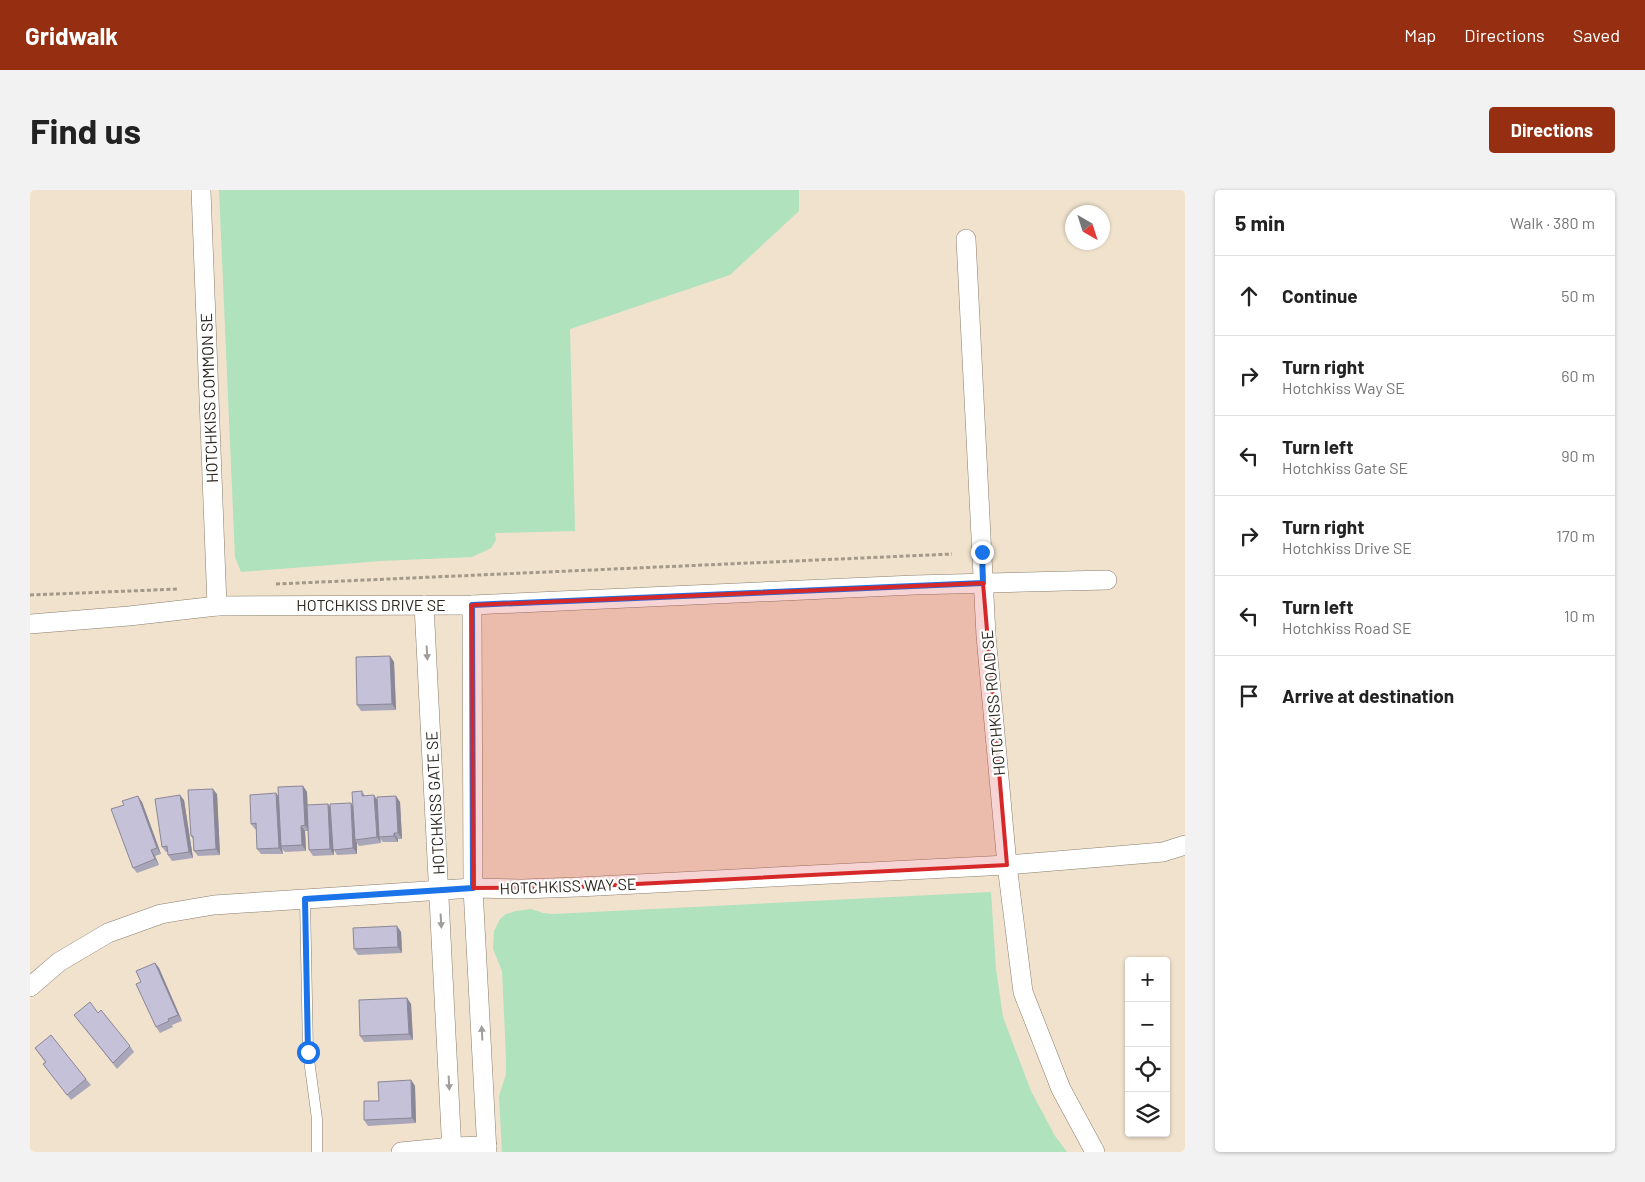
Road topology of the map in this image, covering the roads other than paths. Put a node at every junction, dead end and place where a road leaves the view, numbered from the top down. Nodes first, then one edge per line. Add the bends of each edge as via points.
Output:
1 (201, 190) edge
2 (966, 238) dead end
3 (1107, 580) dead end
4 (983, 583) junction
5 (424, 605) junction
6 (472, 605) junction
7 (217, 606) junction
8 (30, 624) edge
9 (1185, 844) edge
10 (1007, 866) junction
11 (473, 888) junction
12 (440, 890) junction
13 (305, 899) junction
14 (30, 987) edge
15 (487, 1149) edge
16 (452, 1150) edge
17 (317, 1152) edge
18 (401, 1152) edge
19 (1094, 1152) edge

1 - 7 street, HOTCHKISS COMMON SE
2 - 4 street, HOTCHKISS ROAD SE
3 - 4 street, HOTCHKISS DRIVE SE
4 - 6 street, HOTCHKISS DRIVE SE
4 - 10 street, HOTCHKISS ROAD SE
5 - 6 street, HOTCHKISS DRIVE SE
5 - 7 street, HOTCHKISS DRIVE SE
5 -> 12 street, HOTCHKISS GATE SE
6 - 11 street
7 - 8 street, HOTCHKISS DRIVE SE
9 - 10 street, HOTCHKISS WAY SE via 1163,852
10 - 11 street, HOTCHKISS WAY SE via 578,887
10 - 19 street, HOTCHKISS ROAD SE via 1023,992 1060,1089
11 - 12 street, HOTCHKISS WAY SE
15 -> 11 street
12 - 13 street, HOTCHKISS WAY SE
12 -> 16 street, HOTCHKISS GATE SE
13 - 14 street, HOTCHKISS WAY SE via 214,905 161,914 108,934 59,962
13 - 17 lane via 308,1052 317,1119
15 - 16 street
16 - 18 street

